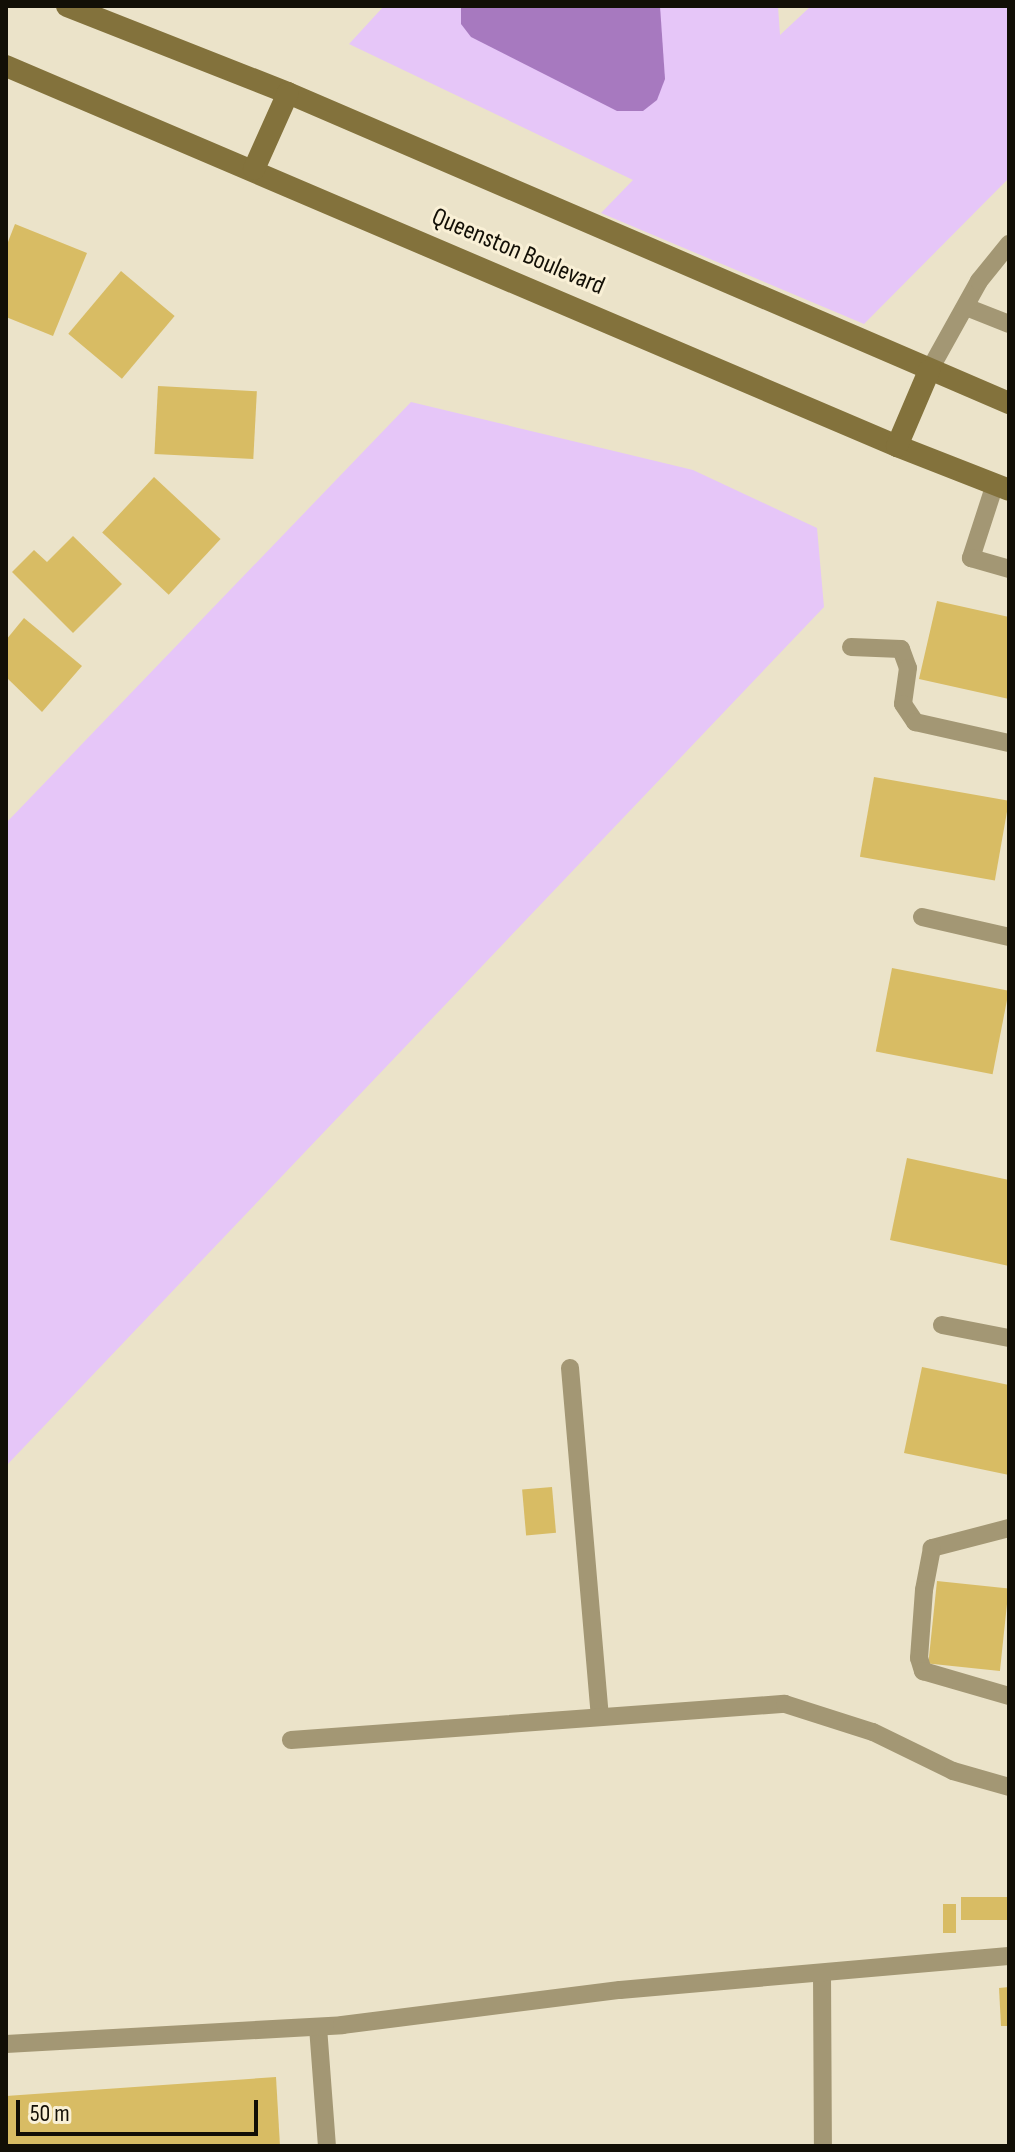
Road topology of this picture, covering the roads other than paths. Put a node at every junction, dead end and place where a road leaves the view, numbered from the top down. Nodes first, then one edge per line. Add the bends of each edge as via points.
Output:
1 (67, 6) edge
2 (6, 66) edge
3 (288, 93) junction
4 (254, 169) junction
5 (1009, 244) edge
6 (966, 307) junction
7 (1009, 324) edge
8 (929, 371) junction
9 (1009, 403) edge
10 (897, 446) junction
11 (1002, 487) edge
12 (1009, 569) edge
13 (851, 647) dead end
14 (1009, 743) edge
15 (922, 917) dead end
16 (1009, 937) edge
17 (942, 1325) dead end
18 (1009, 1338) edge
19 (570, 1368) dead end
20 (1009, 1528) edge
21 (1009, 1696) edge
22 (600, 1717) junction
23 (291, 1740) dead end
24 (1009, 1787) edge
25 (1009, 1956) edge
26 (822, 1973) junction
27 (318, 2027) junction
28 (6, 2044) edge
29 (327, 2146) edge
30 (823, 2146) edge

1 - 3 main road, Queenston Boulevard
2 - 4 main road, Queenston Boulevard
3 - 4 main road
3 - 8 main road, Queenston Boulevard
4 - 10 main road, Queenston Boulevard
5 - 6 lane
6 - 7 lane
6 - 8 lane
8 - 9 main road, Queenston Boulevard
8 - 10 main road
10 - 11 main road, Queenston Boulevard
11 - 12 lane via 971,558
13 - 14 lane via 901,649 908,668 903,704 915,722
15 - 16 lane
17 - 18 lane
19 - 22 lane
20 - 21 lane via 932,1548 919,1658 923,1671
22 - 23 lane
22 - 24 lane via 785,1704 873,1732 953,1771
25 - 26 lane
26 - 27 lane via 620,1990
26 - 30 lane
27 - 28 lane
27 - 29 lane

